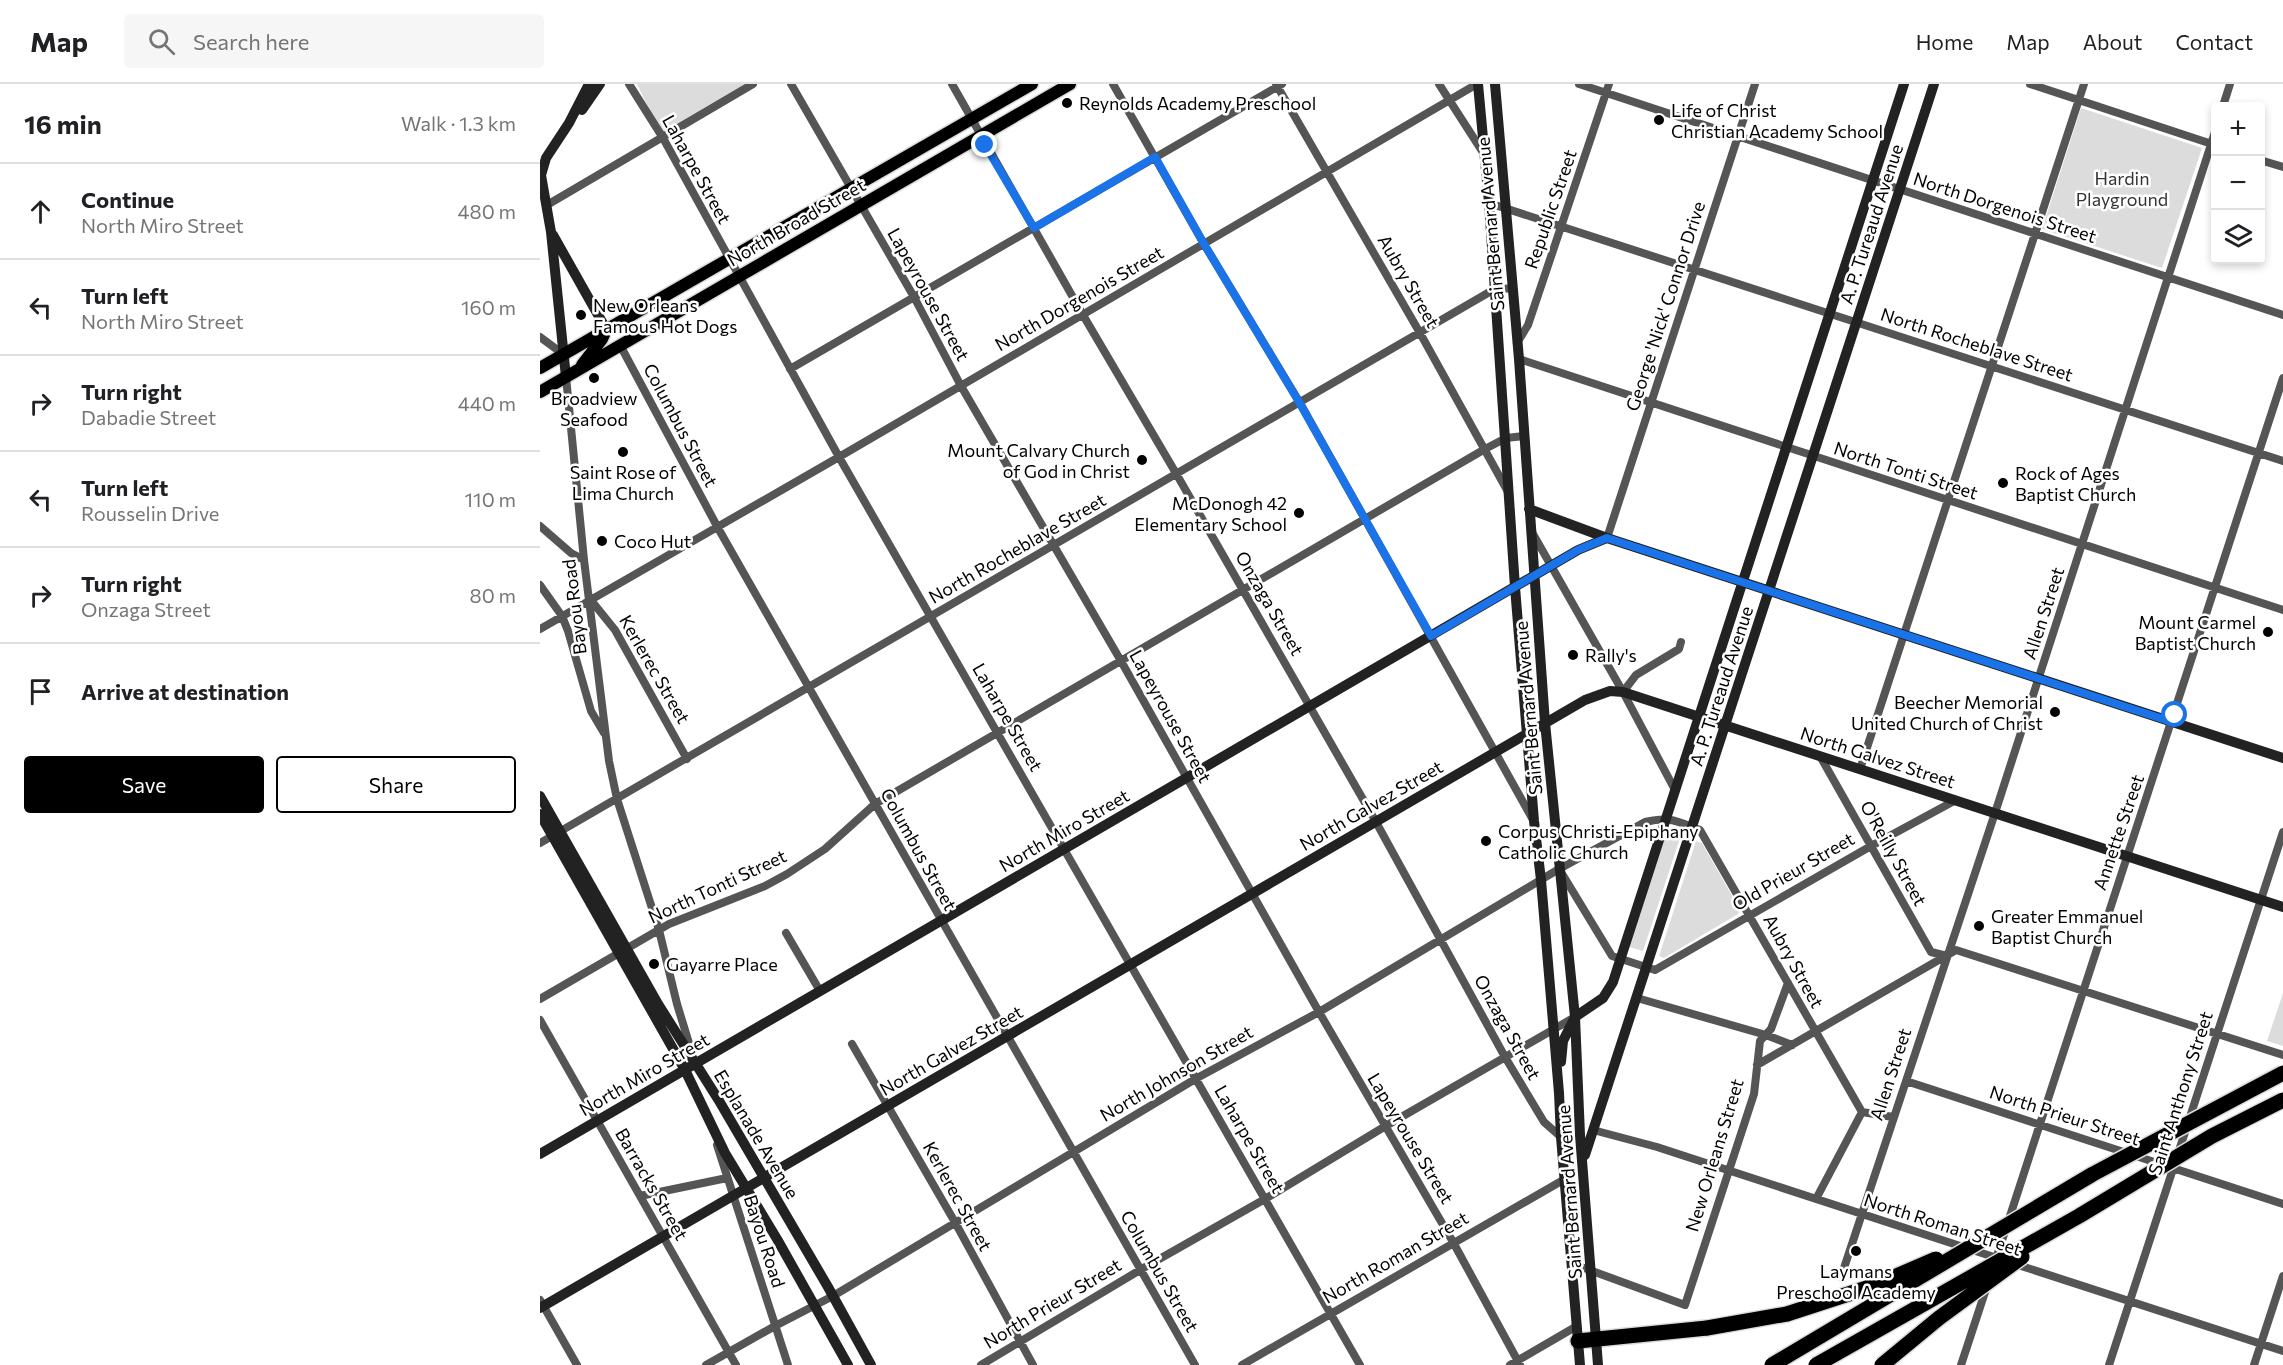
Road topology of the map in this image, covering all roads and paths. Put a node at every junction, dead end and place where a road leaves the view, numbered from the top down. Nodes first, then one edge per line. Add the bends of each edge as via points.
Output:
1 (589, 84) edge
2 (600, 84) edge
3 (629, 84) edge
4 (753, 84) edge
5 (791, 84) edge
6 (952, 84) edge
7 (1032, 84) edge
8 (1070, 84) edge
9 (1113, 84) edge
10 (1439, 84) edge
11 (1477, 84) edge
12 (1495, 84) edge
13 (1580, 84) edge
14 (1755, 84) edge
15 (1904, 84) edge
16 (1934, 84) edge
17 (2030, 84) edge
18 (2084, 84) edge
19 (2230, 84) edge
20 (1278, 85) edge
21 (1608, 88) edge
22 (2079, 99) junction
23 (1448, 100) junction
24 (2224, 102) edge
25 (972, 119) junction
26 (569, 123) junction
27 (1739, 135) junction
28 (980, 136) junction
29 (663, 138) junction
30 (2211, 144) edge
31 (2211, 151) edge
32 (1484, 155) junction
33 (1155, 157) junction
34 (2265, 162) edge
35 (2283, 167) edge
36 (1328, 172) junction
37 (1873, 181) junction
38 (850, 190) junction
39 (1900, 190) junction
40 (1489, 203) junction
41 (547, 205) junction
42 (860, 206) junction
43 (1506, 208) junction
44 (1561, 227) junction
45 (1034, 228) junction
46 (551, 232) junction
47 (2034, 234) junction
48 (1204, 244) junction
49 (729, 260) junction
50 (1695, 271) junction
51 (738, 277) junction
52 (2167, 278) junction
53 (1512, 288) junction
54 (1493, 290) junction
55 (914, 297) junction
56 (1830, 314) junction
57 (1083, 315) junction
58 (2283, 315) edge
59 (1856, 323) junction
60 (606, 329) junction
61 (1420, 333) junction
62 (540, 337) edge
63 (1517, 343) junction
64 (620, 345) junction
65 (563, 354) junction
66 (1519, 359) junction
67 (1991, 366) junction
68 (540, 368) edge
69 (579, 368) junction
70 (790, 369) junction
71 (566, 377) junction
72 (2283, 378) edge
73 (961, 386) junction
74 (540, 392) edge
75 (1299, 402) junction
76 (1650, 403) junction
77 (2125, 410) junction
78 (1524, 436) junction
79 (1506, 438) junction
80 (1786, 448) junction
81 (1485, 449) junction
82 (2259, 453) junction
83 (839, 457) junction
84 (1813, 457) junction
85 (2283, 461) edge
86 (1177, 474) junction
87 (1510, 496) junction
88 (1947, 500) junction
89 (1529, 509) junction
90 (1365, 518) junction
91 (540, 526) edge
92 (718, 528) junction
93 (1531, 530) junction
94 (1607, 538) junction
95 (1054, 545) junction
96 (2082, 545) junction
97 (584, 560) junction
98 (1551, 567) junction
99 (1534, 576) junction
100 (1743, 582) junction
101 (540, 585) edge
102 (1515, 587) junction
103 (2216, 588) junction
104 (1243, 590) junction
105 (1769, 591) junction
106 (590, 599) junction
107 (2283, 610) edge
108 (561, 616) junction
109 (932, 617) junction
110 (540, 629) edge
111 (1903, 635) junction
112 (1431, 636) junction
113 (1681, 642) dead end
114 (1121, 661) junction
115 (2038, 678) junction
116 (809, 688) junction
117 (1623, 692) junction
118 (1310, 707) junction
119 (1699, 716) junction
120 (2172, 722) junction
121 (1545, 723) junction
122 (1726, 725) junction
123 (999, 734) junction
124 (1527, 734) junction
125 (606, 736) junction
126 (1496, 752) junction
127 (1820, 756) junction
128 (2283, 758) edge
129 (687, 759) junction
130 (1860, 769) junction
131 (1187, 778) junction
132 (1675, 790) junction
133 (540, 796) edge
134 (617, 799) junction
135 (1956, 800) junction
136 (875, 804) junction
137 (1995, 813) junction
138 (540, 814) edge
139 (1666, 818) junction
140 (1534, 821) junction
141 (1376, 822) junction
142 (1693, 827) junction
143 (2283, 832) edge
144 (556, 834) junction
145 (540, 843) edge
146 (1871, 846) junction
147 (1065, 849) junction
148 (2126, 856) junction
149 (1559, 869) junction
150 (1541, 880) junction
151 (1252, 894) junction
152 (2261, 900) junction
153 (2283, 907) edge
154 (1750, 915) junction
155 (941, 921) junction
156 (659, 930) junction
157 (786, 933) dead end
158 (1442, 939) junction
159 (622, 951) junction
160 (1947, 956) junction
161 (1620, 960) junction
162 (1131, 964) junction
163 (1647, 967) junction
164 (1788, 983) junction
165 (2083, 991) junction
166 (820, 992) junction
167 (1637, 998) junction
168 (540, 999) edge
169 (1319, 1012) junction
170 (1575, 1017) junction
171 (540, 1020) edge
172 (1553, 1030) junction
173 (1816, 1032) junction
174 (2217, 1034) junction
175 (1766, 1035) junction
176 (1008, 1036) junction
177 (852, 1044) dead end
178 (1792, 1045) junction
179 (2283, 1055) edge
180 (1505, 1057) junction
181 (695, 1061) junction
182 (1757, 1065) junction
183 (685, 1070) junction
184 (2283, 1073) edge
185 (1197, 1078) junction
186 (1906, 1081) junction
187 (1559, 1093) junction
188 (2283, 1100) edge
189 (888, 1106) junction
190 (1862, 1112) junction
191 (1893, 1117) junction
192 (597, 1121) junction
193 (2039, 1124) junction
194 (712, 1127) junction
195 (1384, 1127) junction
196 (1593, 1130) junction
197 (1580, 1136) junction
198 (1561, 1137) junction
199 (1074, 1152) junction
200 (540, 1154) edge
201 (1584, 1161) junction
202 (2173, 1168) junction
203 (1728, 1170) junction
204 (727, 1178) junction
205 (764, 1178) junction
206 (1565, 1179) junction
207 (747, 1188) junction
208 (640, 1196) junction
209 (733, 1196) junction
210 (1265, 1199) junction
211 (1816, 1199) junction
212 (2283, 1204) edge
213 (1861, 1215) junction
214 (2079, 1216) junction
215 (956, 1224) junction
216 (1996, 1231) junction
217 (663, 1236) junction
218 (1454, 1242) junction
219 (1997, 1258) junction
220 (1573, 1264) junction
221 (1140, 1270) junction
222 (1592, 1271) junction
223 (2283, 1276) edge
224 (1841, 1277) dead end
225 (833, 1296) junction
226 (2130, 1301) junction
227 (541, 1305) edge
228 (815, 1306) junction
229 (1330, 1313) junction
230 (775, 1326) junction
231 (1577, 1334) junction
232 (1596, 1339) junction
233 (1020, 1343) junction
234 (2260, 1344) junction
235 (728, 1351) junction
236 (2283, 1351) edge
237 (1516, 1363) edge
238 (577, 1365) edge
239 (706, 1365) edge
240 (736, 1365) edge
241 (788, 1365) edge
242 (848, 1365) edge
243 (871, 1365) edge
244 (981, 1365) edge
245 (1033, 1365) edge
246 (1195, 1365) edge
247 (1242, 1365) edge
248 (1360, 1365) edge
249 (1580, 1365) edge
250 (1598, 1365) edge
251 (1772, 1365) edge
252 (1816, 1365) edge
253 (1882, 1365) edge
254 (1961, 1365) edge
255 (2109, 1365) edge
256 (2254, 1365) edge

1 - 26 street
2 - 26 street
3 - 29 street, Laharpe Street
4 - 29 street
5 - 38 street, Lapeyrouse Street
6 - 25 street, Onzaga Street
7 - 25 main road, North Broad Street
8 - 28 main road, North Broad Street
9 - 33 street
10 - 23 street
11 - 23 street, North Dorgenois Street
11 - 32 street, Saint Bernard Avenue
12 - 43 street, Saint Bernard Avenue
13 - 21 street, North Dorgenois Street
14 - 27 street, George 'Nick' Connor Drive
15 - 37 street, A. P. Tureaud Avenue
16 - 39 street, A. P. Tureaud Avenue
17 - 22 street
18 - 22 street
19 - 24 street
20 - 33 street
20 - 36 street, Aubry Street
21 - 27 street, North Dorgenois Street
21 - 44 street, Republic Street
22 - 30 street
22 - 47 street
23 - 32 street
23 - 36 street, North Dorgenois Street
25 - 28 street, Onzaga Street
25 - 38 main road, North Broad Street
26 - 41 street, Bayou Road via 546,158 541,175
27 - 37 street, North Dorgenois Street
27 - 50 street, George 'Nick' Connor Drive
28 - 42 main road, North Broad Street
28 - 45 street, Onzaga Street
29 - 41 street
29 - 49 street, Laharpe Street
31 - 52 street, Allen Street
32 - 40 street, Saint Bernard Avenue
33 - 45 street
33 - 48 street
34 - 35 street
36 - 48 street, North Dorgenois Street
36 - 61 street, Aubry Street
37 - 39 street, North Dorgenois Street
37 - 56 street, A. P. Tureaud Avenue
38 - 42 street, Lapeyrouse Street
38 - 49 main road, North Broad Street
39 - 47 street, North Dorgenois Street
39 - 59 street, A. P. Tureaud Avenue
40 - 43 street, North Rocheblave Street
40 - 54 street, Saint Bernard Avenue
41 - 46 street, Bayou Road
42 - 51 main road, North Broad Street
42 - 55 street, Lapeyrouse Street
43 - 44 street, North Rocheblave Street
43 - 53 street, Saint Bernard Avenue
44 - 50 street, North Rocheblave Street
44 - 63 street, Republic Street via 1528,326
45 - 55 street
45 - 57 street, Onzaga Street
46 - 60 street
46 - 65 street, Bayou Road
47 - 52 street, North Dorgenois Street
47 - 67 street
48 - 57 street, North Dorgenois Street
48 - 75 street
49 - 51 street, Laharpe Street
49 - 60 main road, North Broad Street
50 - 56 street, North Rocheblave Street
50 - 76 street, George 'Nick' Connor Drive
51 - 64 main road, North Broad Street
51 - 70 street, Laharpe Street
52 - 58 street, North Dorgenois Street
52 - 77 street, Allen Street
53 - 54 street, North Rocheblave Street
53 - 63 street, Saint Bernard Avenue
54 - 61 street, North Rocheblave Street
54 - 79 street, Saint Bernard Avenue
55 - 70 street
55 - 73 street, Lapeyrouse Street
56 - 59 street, North Rocheblave Street
56 - 80 street, A. P. Tureaud Avenue
57 - 73 street, North Dorgenois Street
57 - 86 street, Onzaga Street
59 - 67 street, North Rocheblave Street
59 - 84 street, A. P. Tureaud Avenue
60 - 65 main road, North Broad Street
60 - 69 main road
61 - 75 street, North Rocheblave Street
61 - 81 street, Aubry Street
62 - 65 street
63 - 66 street, Saint Bernard Avenue
64 - 69 main road, North Broad Street
64 - 92 street, Columbus Street
65 - 68 main road, North Broad Street
65 - 71 street, Bayou Road
66 - 76 street, North Tonti Street
66 - 78 street, Saint Bernard Avenue
67 - 77 street, North Rocheblave Street
67 - 88 street
69 - 71 main road, North Broad Street
70 - 83 street, Laharpe Street
71 - 74 main road, North Broad Street
71 - 97 street, Bayou Road
72 - 82 street, Annette Street
73 - 83 street, North Dorgenois Street
73 - 95 street, Lapeyrouse Street
75 - 86 street, North Rocheblave Street
75 - 90 street
76 - 80 street, North Tonti Street
76 - 94 street, George 'Nick' Connor Drive
77 - 82 street, North Rocheblave Street
77 - 96 street, Allen Street
78 - 79 street, North Tonti Street
78 - 89 street, Saint Bernard Avenue
79 - 81 street, North Tonti Street
79 - 87 street, Saint Bernard Avenue
80 - 84 street, North Tonti Street
80 - 100 street, A. P. Tureaud Avenue
81 - 87 street, Aubry Street
81 - 90 street, North Tonti Street
82 - 85 street, North Rocheblave Street
82 - 103 street, Annette Street
83 - 92 street, North Dorgenois Street
83 - 109 street, Laharpe Street
84 - 88 street, North Tonti Street
84 - 105 street, A. P. Tureaud Avenue
86 - 95 street, North Rocheblave Street
86 - 104 street, Onzaga Street
87 - 102 street, Saint Bernard Avenue
88 - 96 street, North Tonti Street
88 - 111 street
89 - 93 street, Saint Bernard Avenue
89 - 94 street
90 - 104 street, North Tonti Street
90 - 112 street
91 - 97 street
92 - 106 street, North Dorgenois Street
92 - 116 street, Columbus Street
93 - 98 street
93 - 99 street, Saint Bernard Avenue
94 - 98 street, North Miro Street
94 - 100 street
95 - 109 street, North Rocheblave Street
95 - 114 street, Lapeyrouse Street
96 - 103 street, North Tonti Street
96 - 115 street, Allen Street
97 - 106 street, Bayou Road
98 - 99 street, North Miro Street
98 - 117 street
99 - 102 street, North Miro Street
99 - 121 street, Saint Bernard Avenue
100 - 105 street
100 - 119 street, A. P. Tureaud Avenue
101 - 108 street
102 - 112 street, North Miro Street
102 - 124 street, Saint Bernard Avenue
103 - 107 street, North Tonti Street
103 - 120 street, Annette Street
104 - 114 street, North Tonti Street
104 - 118 street, Onzaga Street
105 - 111 street
105 - 122 street, A. P. Tureaud Avenue
106 - 108 street, North Dorgenois Street
106 - 125 street, Bayou Road
106 - 129 street, Kerlerec Street via 615,630
108 - 110 street, North Dorgenois Street
108 - 125 street via 591,711
109 - 116 street, North Rocheblave Street
109 - 123 street, Laharpe Street
111 - 115 street
111 - 130 street
112 - 118 street, North Miro Street
112 - 126 street
113 - 117 street via 1678,649 1636,675
114 - 123 street, North Tonti Street
114 - 131 street, Lapeyrouse Street
115 - 120 street
115 - 137 street, Allen Street
116 - 129 street, North Rocheblave Street
116 - 136 street, Columbus Street
117 - 119 street, North Galvez Street
117 - 121 street, North Galvez Street via 1591,697
117 - 132 street
118 - 131 street, North Miro Street
118 - 141 street, Onzaga Street
119 - 122 street, North Galvez Street
119 - 132 street, A. P. Tureaud Avenue
120 - 128 street
120 - 148 street, Annette Street
121 - 124 street, North Galvez Street
121 - 149 street, Saint Bernard Avenue
122 - 127 street, North Galvez Street
122 - 142 street, A. P. Tureaud Avenue
123 - 136 street, North Tonti Street
123 - 147 street, Laharpe Street
124 - 126 street, North Galvez Street
124 - 140 street, Saint Bernard Avenue
125 - 134 street, Bayou Road
126 - 140 street
126 - 141 street, North Galvez Street
127 - 130 street, North Galvez Street
127 - 146 street, O'Reilly Street
129 - 134 street, North Rocheblave Street
130 - 135 street, North Galvez Street
131 - 147 street, North Miro Street
131 - 151 street, Lapeyrouse Street
132 - 139 street, A. P. Tureaud Avenue
133 - 144 street, Esplanade Avenue
134 - 144 street, North Rocheblave Street
134 - 156 street, Bayou Road
135 - 137 street, North Galvez Street
135 - 146 street, Old Prieur Street
136 - 155 street, Columbus Street
136 - 156 street, North Tonti Street via 825,849 788,874
137 - 148 street, North Galvez Street
137 - 160 street, Allen Street
138 - 144 street, Esplanade Avenue
139 - 142 street
139 - 149 street, North Johnson Street via 1645,822
139 - 161 street, A. P. Tureaud Avenue
140 - 150 street, Saint Bernard Avenue
141 - 151 street, North Galvez Street
141 - 158 street, Onzaga Street
142 - 154 street, Aubry Street via 1700,830
142 - 163 street, A. P. Tureaud Avenue
143 - 152 street, Saint Anthony Street
144 - 145 street, North Rocheblave Street
144 - 159 street, Esplanade Avenue
146 - 154 street, Old Prieur Street
146 - 160 street, O'Reilly Street via 1931,952
147 - 155 street, North Miro Street
147 - 162 street, Laharpe Street
148 - 152 street, North Galvez Street
148 - 165 street, Annette Street
149 - 150 street, North Johnson Street
149 - 161 street via 1612,956
149 - 170 street, Saint Bernard Avenue
150 - 158 street, North Johnson Street
150 - 172 street, Saint Bernard Avenue
151 - 162 street, North Galvez Street
151 - 169 street, Lapeyrouse Street
152 - 153 street, North Galvez Street
152 - 174 street, Saint Anthony Street
154 - 163 street, Old Prieur Street via 1655,970
154 - 164 street, Aubry Street
155 - 166 street, North Miro Street
155 - 176 street, Columbus Street
156 - 159 street, North Tonti Street
156 - 181 street, Bayou Road
157 - 166 street
158 - 169 street, North Johnson Street
158 - 180 street, Onzaga Street
159 - 168 street, North Tonti Street
159 - 181 street, Esplanade Avenue
159 - 183 street, Esplanade Avenue
160 - 165 street via 1956,950
160 - 173 street
160 - 186 street, Allen Street
161 - 163 street
161 - 170 street, A. P. Tureaud Avenue via 1603,998
162 - 176 street, North Galvez Street
162 - 185 street, Laharpe Street
163 - 167 street, A. P. Tureaud Avenue
164 - 173 street, Aubry Street
164 - 175 street, New Orleans Street
165 - 174 street
165 - 193 street, Annette Street
166 - 181 street, North Miro Street
167 - 175 street
167 - 196 street, A. P. Tureaud Avenue
169 - 185 street, North Johnson Street
169 - 195 street, Lapeyrouse Street
170 - 172 street, North Prieur Street
170 - 187 street via 1563,1041
170 - 197 street, Saint Bernard Avenue
171 - 192 street, Barracks Street
172 - 180 street, North Prieur Street
172 - 187 street, Saint Bernard Avenue
173 - 178 street
173 - 190 street, Aubry Street
174 - 179 street
174 - 202 street, Saint Anthony Street
175 - 178 street
175 - 182 street, New Orleans Street via 1760,1041
176 - 189 street, North Galvez Street
176 - 199 street, Columbus Street
177 - 189 street, Kerlerec Street
178 - 182 street
180 - 195 street, North Prieur Street
180 - 198 street, Onzaga Street via 1544,1122
181 - 183 street, North Miro Street
181 - 205 street, Esplanade Avenue
182 - 203 street, New Orleans Street via 1754,1094
183 - 192 street, North Miro Street
183 - 194 street, Esplanade Avenue
184 - 216 highway, bridge via 2093,1174
185 - 199 street, North Johnson Street
185 - 210 street, Laharpe Street
186 - 191 street, Allen Street
186 - 193 street, North Prieur Street
187 - 198 street, Saint Bernard Avenue
188 - 214 highway, bridge via 2212,1136
189 - 205 street, North Galvez Street
189 - 215 street, Kerlerec Street
190 - 191 street
190 - 211 street
191 - 213 street, Allen Street
192 - 200 street, North Miro Street
192 - 208 street, Barracks Street
193 - 202 street, North Prieur Street
193 - 219 street, Annette Street
194 - 204 street, Bayou Road
194 - 207 street, Esplanade Avenue
195 - 210 street, North Prieur Street
195 - 218 street, Lapeyrouse Street
196 - 201 street, A. P. Tureaud Avenue
196 - 203 street, North Roman Street
197 - 198 street
197 - 201 street, Saint Bernard Avenue
198 - 206 street, Saint Bernard Avenue
199 - 215 street, North Johnson Street
199 - 221 street, Columbus Street
201 - 222 street, Saint Bernard Avenue
202 - 212 street, North Prieur Street
202 - 226 street, Saint Anthony Street
203 - 211 street, North Roman Street
203 - 222 street, New Orleans Street via 1685,1305
204 - 208 street
204 - 209 street, Bayou Road
205 - 207 street, North Galvez Street
205 - 225 street, Esplanade Avenue
206 - 218 street, North Roman Street
206 - 220 street, Saint Bernard Avenue
207 - 209 street, North Galvez Street
207 - 228 street, Esplanade Avenue
208 - 217 street, Barracks Street
209 - 217 street, North Galvez Street
209 - 230 street, Bayou Road
210 - 221 street, North Prieur Street
210 - 229 street, Laharpe Street
211 - 213 street, North Roman Street
213 - 219 street, North Roman Street
213 - 224 street, Allen Street
214 - 252 highway, bridge
214 - 253 highway, bridge via 1939,1318
215 - 225 street, North Johnson Street
215 - 233 street, Kerlerec Street
216 - 232 highway, bridge via 1873,1286 1787,1314 1707,1328
216 - 251 highway, bridge
217 - 227 street, North Galvez Street
217 - 235 street, Barracks Street
218 - 229 street, North Roman Street
218 - 237 street, Lapeyrouse Street
219 - 226 street, North Roman Street
219 - 254 street, Annette Street
220 - 222 street
220 - 231 street, Saint Bernard Avenue
221 - 233 street, North Prieur Street
221 - 246 street, Columbus Street
222 - 232 street, Saint Bernard Avenue
223 - 234 street
225 - 228 street, North Johnson Street
225 - 243 street, Esplanade Avenue
226 - 234 street, North Roman Street
226 - 255 street, Saint Anthony Street
227 - 238 street
228 - 230 street, North Johnson Street
228 - 242 street, Esplanade Avenue
229 - 247 street, North Roman Street
229 - 248 street, Laharpe Street
230 - 235 street, North Johnson Street
230 - 241 street, Bayou Road
231 - 232 highway
231 - 237 street
231 - 249 street, Saint Bernard Avenue
232 - 250 street, Saint Bernard Avenue
233 - 244 street, North Prieur Street
233 - 245 street, Kerlerec Street
234 - 236 street, North Roman Street
234 - 256 street
235 - 239 street, North Johnson Street
235 - 240 street, Barracks Street

